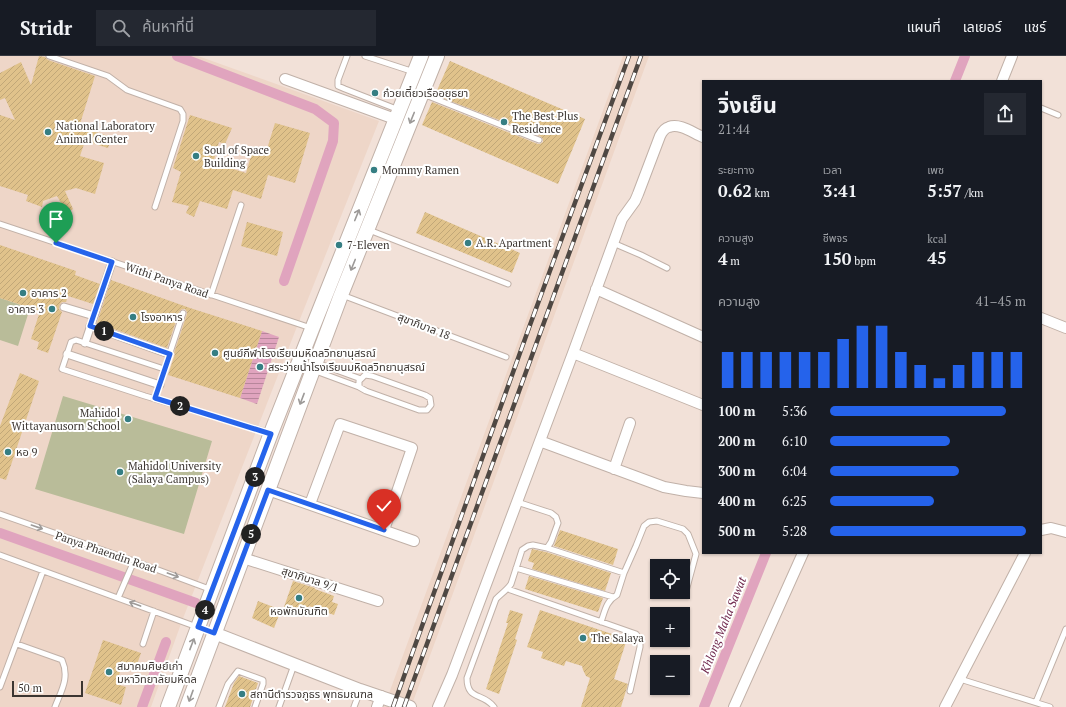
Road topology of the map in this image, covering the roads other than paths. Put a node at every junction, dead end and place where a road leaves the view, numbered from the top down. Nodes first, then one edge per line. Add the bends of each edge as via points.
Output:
1 (49, 56) edge
2 (347, 56) edge
3 (365, 56) edge
4 (421, 56) edge
5 (437, 56) edge
6 (1012, 56) edge
7 (415, 72) junction
8 (285, 79) dead end
9 (1002, 80) edge
10 (422, 94) junction
11 (1042, 108) edge
12 (397, 115) junction
13 (1058, 115) dead end
14 (702, 137) edge
15 (539, 140) dead end
16 (241, 205) dead end
17 (155, 207) dead end
18 (0, 224) edge
19 (368, 229) junction
20 (613, 243) junction
21 (112, 262) junction
22 (667, 268) dead end
23 (508, 284) dead end
24 (596, 289) junction
25 (211, 295) junction
26 (341, 295) junction
27 (64, 307) dead end
28 (183, 313) dead end
29 (94, 316) junction
30 (1042, 318) edge
31 (90, 326) junction
32 (1066, 328) edge
33 (312, 329) junction
34 (702, 337) edge
35 (85, 343) junction
36 (574, 353) junction
37 (67, 354) junction
38 (170, 354) junction
39 (506, 357) dead end
40 (314, 366) junction
41 (164, 369) junction
42 (361, 379) junction
43 (160, 384) junction
44 (360, 387) junction
45 (155, 398) junction
46 (702, 405) edge
47 (630, 423) dead end
48 (271, 434) junction
49 (540, 442) junction
50 (614, 469) junction
51 (268, 490) junction
52 (702, 493) edge
53 (517, 502) junction
54 (310, 504) junction
55 (0, 514) edge
56 (384, 530) junction
57 (1042, 530) edge
58 (1066, 532) edge
59 (414, 541) dead end
60 (548, 548) junction
61 (803, 554) edge
62 (1024, 554) edge
63 (0, 555) edge
64 (243, 558) junction
65 (134, 561) junction
66 (516, 568) junction
67 (43, 571) junction
68 (624, 572) junction
69 (690, 576) edge
70 (508, 589) junction
71 (212, 590) junction
72 (613, 597) junction
73 (118, 598) junction
74 (378, 601) dead end
75 (154, 611) junction
76 (601, 622) junction
77 (198, 627) junction
78 (1066, 629) edge
79 (214, 633) junction
80 (17, 644) junction
81 (143, 644) dead end
82 (294, 664) junction
83 (960, 679) junction
84 (0, 686) edge
85 (360, 690) junction
86 (630, 691) dead end
87 (379, 702) edge
88 (1036, 702) junction
89 (54, 707) edge
90 (168, 707) edge
91 (187, 707) edge
92 (219, 707) edge
93 (255, 707) edge
94 (279, 707) edge
95 (354, 707) edge
96 (410, 707) edge
97 (438, 707) edge
98 (494, 707) edge
99 (734, 707) edge
100 (945, 707) edge
101 (1050, 707) edge

1 - 17 lane via 108,76 127,90 180,109 183,121
2 - 12 lane via 338,86
3 - 7 lane
4 - 7 main road
5 - 10 main road
6 - 9 street
7 - 12 main road
8 - 12 street
10 - 15 lane
10 -> 19 main road
11 - 13 lane
33 -> 12 main road
14 - 20 street via 680,127 669,126 664,129 635,201 622,219
16 - 25 lane
18 - 21 lane, Withi Panya Road
19 - 23 lane
19 -> 26 main road
20 - 22 lane
20 - 24 street
21 - 25 lane, Withi Panya Road
21 - 29 street
24 - 34 street
24 - 36 street
25 - 33 lane, Withi Panya Road
26 - 39 lane, สุขาภิบาล 18
26 - 40 main road
27 - 29 street
28 - 38 lane
29 - 31 street
30 - 32 street
31 - 35 street
31 - 38 street
33 - 48 main road
35 - 37 lane via 73,340
35 - 41 lane
36 - 46 street
36 - 49 street
37 - 43 street
37 - 45 lane via 62,369
38 - 41 lane
40 - 42 lane
40 - 44 lane
40 -> 51 main road
41 - 43 lane
42 - 44 lane
42 - 44 lane via 364,376 372,376 425,395 430,398 431,405 427,410 419,410
43 - 45 lane
45 - 48 lane
47 - 50 street
48 - 71 main road
49 - 50 street
49 - 53 street
50 - 52 street via 664,487
51 - 54 street
51 - 64 main road
53 - 60 lane via 556,517 558,523
53 - 97 street
54 - 56 street
54 - 56 street via 340,424 412,448
55 -> 65 lane, Panya Phaendin Road
56 - 59 street
57 - 58 street via 1051,528
60 - 66 lane via 528,546 522,550
60 - 68 lane
61 - 99 street
62 - 83 street
63 - 67 lane
64 - 74 street, สุขาภิบาล 9/1
64 - 79 main road
65 -> 71 lane, Panya Phaendin Road
65 - 73 lane
66 - 70 lane
66 - 72 lane
67 - 73 lane
67 - 80 lane
68 - 69 lane via 644,526 657,521 683,529 688,534 696,554
68 - 72 lane via 617,595
70 - 76 lane
70 - 98 lane via 496,599 466,678 467,687 472,694 483,698
71 - 77 main road
72 - 76 lane via 608,602
75 -> 73 lane
75 - 77 lane
75 - 81 lane
76 - 86 lane via 636,634 640,640
77 - 79 main road
90 -> 77 main road
78 - 88 lane
79 - 82 street
79 -> 91 main road
80 - 84 lane
80 - 89 lane via 62,660 65,681
82 - 85 street
82 - 94 lane
83 - 88 lane
83 - 100 street
85 - 87 street
85 - 95 lane
87 - 96 street
88 - 101 lane
92 - 93 lane via 228,684 238,671 263,680

